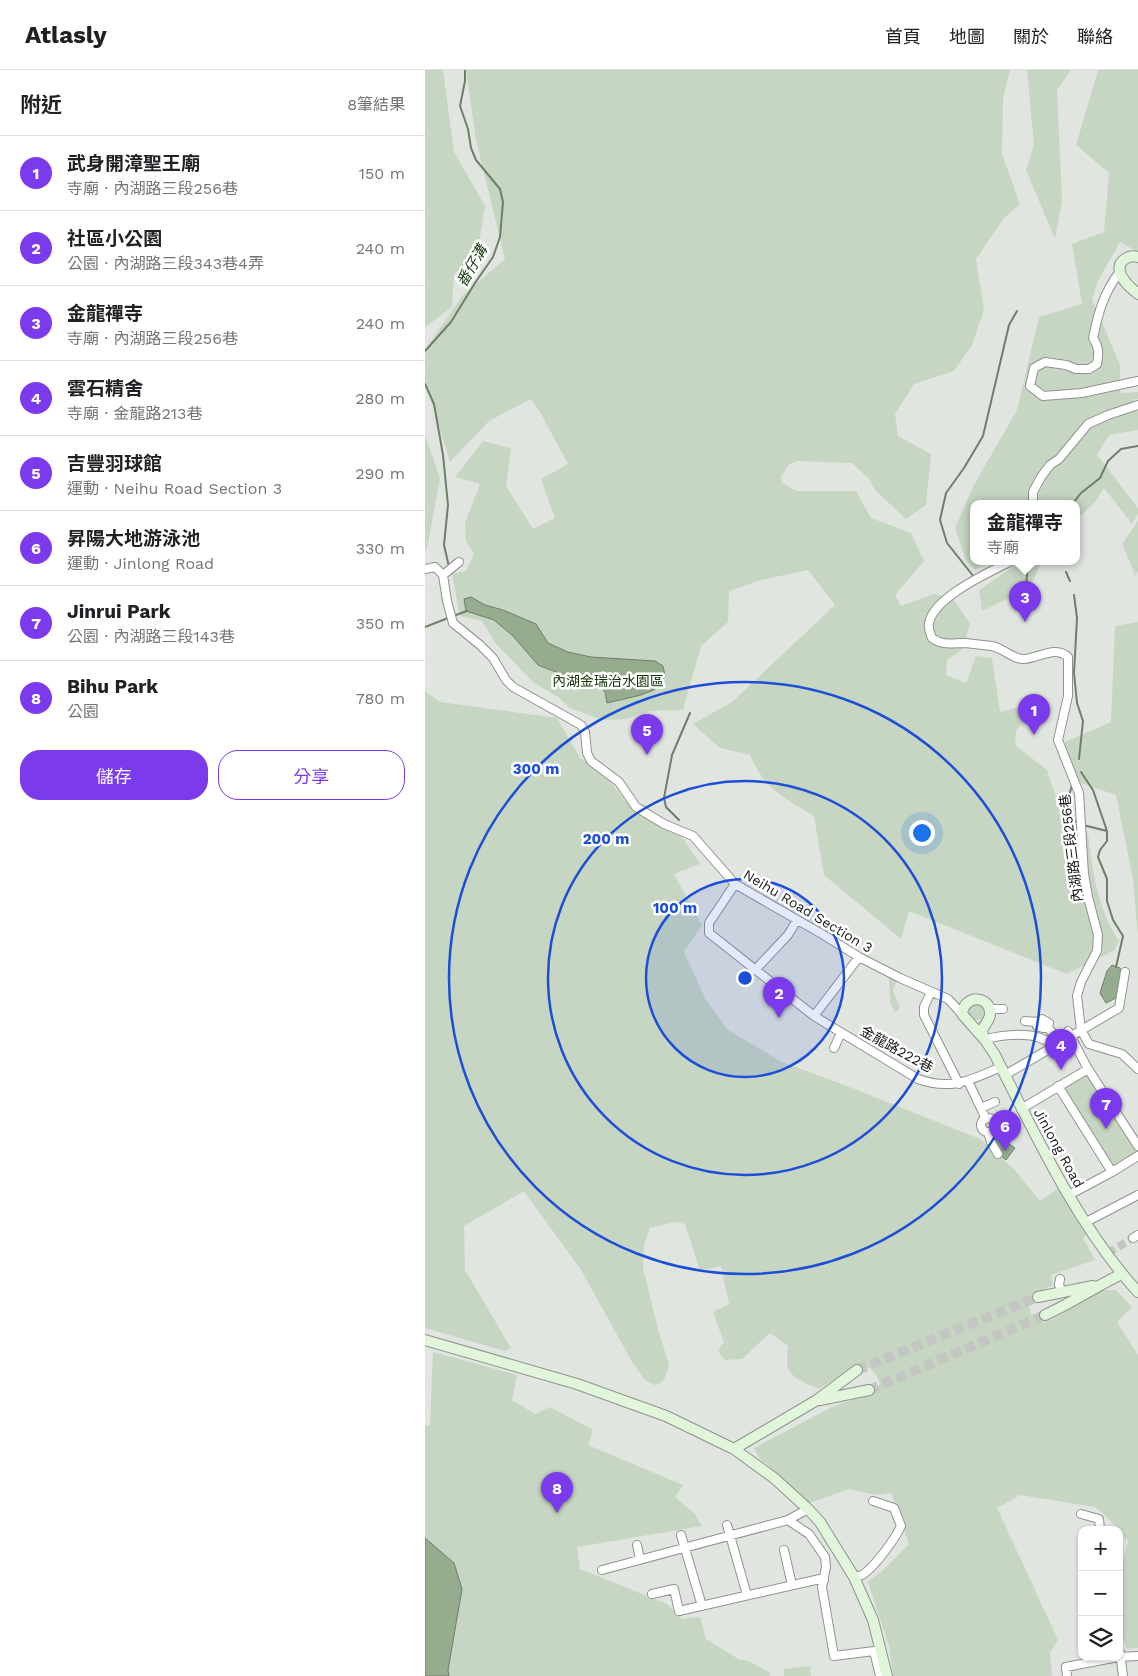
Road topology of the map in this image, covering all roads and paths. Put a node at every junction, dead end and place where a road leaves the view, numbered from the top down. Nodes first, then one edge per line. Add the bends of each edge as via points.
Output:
1 (1138, 257) edge
2 (1120, 271) junction
3 (1138, 294) edge
4 (1138, 381) edge
5 (1138, 405) edge
6 (1033, 500) edge
7 (459, 562) dead end
8 (1004, 565) edge
9 (425, 569) edge
10 (443, 575) junction
11 (735, 884) junction
12 (797, 920) junction
13 (859, 958) junction
14 (755, 970) junction
15 (1125, 972) dead end
16 (931, 992) junction
17 (989, 1009) junction
18 (1003, 1009) dead end
19 (962, 1014) junction
20 (813, 1016) junction
21 (1025, 1021) dead end
22 (1081, 1030) junction
23 (841, 1033) junction
24 (1069, 1034) junction
25 (985, 1040) junction
26 (1057, 1044) junction
27 (1089, 1044) junction
28 (834, 1048) dead end
29 (1078, 1050) junction
30 (1087, 1069) junction
31 (1138, 1069) edge
32 (1003, 1071) junction
33 (968, 1080) junction
34 (959, 1084) junction
35 (1058, 1086) junction
36 (995, 1102) dead end
37 (981, 1108) junction
38 (1021, 1109) junction
39 (1138, 1146) edge
40 (998, 1154) dead end
41 (1138, 1156) edge
42 (1112, 1172) junction
43 (1069, 1195) junction
44 (1138, 1195) edge
45 (1086, 1222) junction
46 (1122, 1274) junction
47 (1060, 1280) dead end
48 (1099, 1285) junction
49 (1060, 1292) junction
50 (1138, 1292) edge
51 (1065, 1306) junction
52 (425, 1340) edge
53 (817, 1400) junction
54 (734, 1449) junction
55 (873, 1501) dead end
56 (808, 1509) junction
57 (1081, 1514) dead end
58 (789, 1520) junction
59 (727, 1525) dead end
60 (1100, 1526) edge
61 (681, 1536) dead end
62 (730, 1536) junction
63 (637, 1545) dead end
64 (684, 1547) junction
65 (783, 1550) dead end
66 (640, 1559) junction
67 (602, 1570) dead end
68 (854, 1576) junction
69 (824, 1580) junction
70 (792, 1584) junction
71 (652, 1594) dead end
72 (747, 1595) junction
73 (702, 1606) junction
74 (1123, 1656) edge
75 (1138, 1656) edge
76 (1095, 1661) edge
77 (1120, 1661) edge
78 (880, 1676) edge
79 (887, 1676) edge
80 (1067, 1676) edge
81 (1123, 1676) edge

1 - 2 street via 1127,257 1121,263
2 - 3 street via 1128,287
2 - 4 street via 1107,288 1099,310 1093,338 1098,344 1097,364 1089,369 1076,369 1045,362 1034,368 1030,386 1043,396 1082,393
5 - 6 street via 1089,424 1041,477 1033,492
7 - 10 street
8 - 22 street, 內湖路三段256巷 via 949,595 934,610 928,624 932,638 939,643 995,647 1023,660 1055,652 1063,652 1068,657 1068,696 1058,740 1079,793 1087,897 1098,935 1097,951 1077,996
9 - 10 street via 435,567
10 - 11 street, Neihu Road Section 3 via 453,623 493,658 505,680 581,725 591,761 619,782 636,808 693,836
11 - 12 street, Neihu Road Section 3
11 - 14 street, 金龍路222巷 via 709,923 709,933
12 - 13 street, Neihu Road Section 3
12 - 14 street via 788,935
13 - 16 street, Neihu Road Section 3
13 - 20 street
14 - 20 street, 金龍路222巷
15 - 22 street, 金龍路222巷 via 1119,1008
16 - 19 street, Neihu Road Section 3 via 948,999
16 - 34 street via 923,1014
17 - 18 street
17 - 19 street via 982,1000 973,1000 965,1005
17 - 25 street via 990,1017 982,1032
19 - 25 street, Jinlong Road
20 - 23 street, 金龍路222巷
21 - 26 street via 1042,1019 1049,1022 1048,1028
22 - 24 street, 金龍路222巷
22 - 27 street
23 - 28 street
23 - 34 street, 金龍路222巷 via 918,1079 945,1085
24 - 26 street, 金龍路222巷
24 - 29 street
25 - 26 street via 1028,1035
25 - 32 street, Jinlong Road
26 - 32 street, 金龍路222巷
27 - 29 street
27 - 31 street via 1122,1054
29 - 30 street
30 - 35 street
30 - 39 street
32 - 33 street, 金龍路222巷
32 - 38 street, Jinlong Road
33 - 34 street, 金龍路222巷
33 - 37 street
35 - 38 street
35 - 42 street
36 - 37 street
37 - 40 street via 986,1119 995,1123 994,1129 988,1132
38 - 43 street, Jinlong Road
41 - 42 street
42 - 43 street
43 - 45 street, Jinlong Road
44 - 45 street
45 - 46 street, Jinlong Road
46 - 48 street
46 - 50 street, Jinlong Road
47 - 49 street
48 - 49 street
48 - 51 street
49 - 51 street via 1058,1303
49 - 51 street via 1041,1297 1051,1307 1048,1314
52 - 54 street via 525,1368 642,1407
53 - 53 street via 853,1373 852,1388 864,1391
53 - 54 street
54 - 56 street via 774,1478
55 - 68 street via 894,1508 901,1526 895,1540 872,1565 861,1576
56 - 58 street
56 - 68 street via 820,1522
57 - 60 street via 1099,1519
58 - 62 street
58 - 69 street via 809,1534 825,1558
59 - 62 street
61 - 64 street
62 - 64 street
62 - 72 street
63 - 66 street
64 - 66 street
64 - 73 street
65 - 70 street
66 - 67 street
68 - 79 street via 873,1620
69 - 70 street
69 - 78 street via 822,1587 834,1656 874,1651
70 - 72 street
71 - 73 street via 674,1589 679,1611
72 - 73 street
74 - 75 street
76 - 80 street via 1066,1667
77 - 81 street

